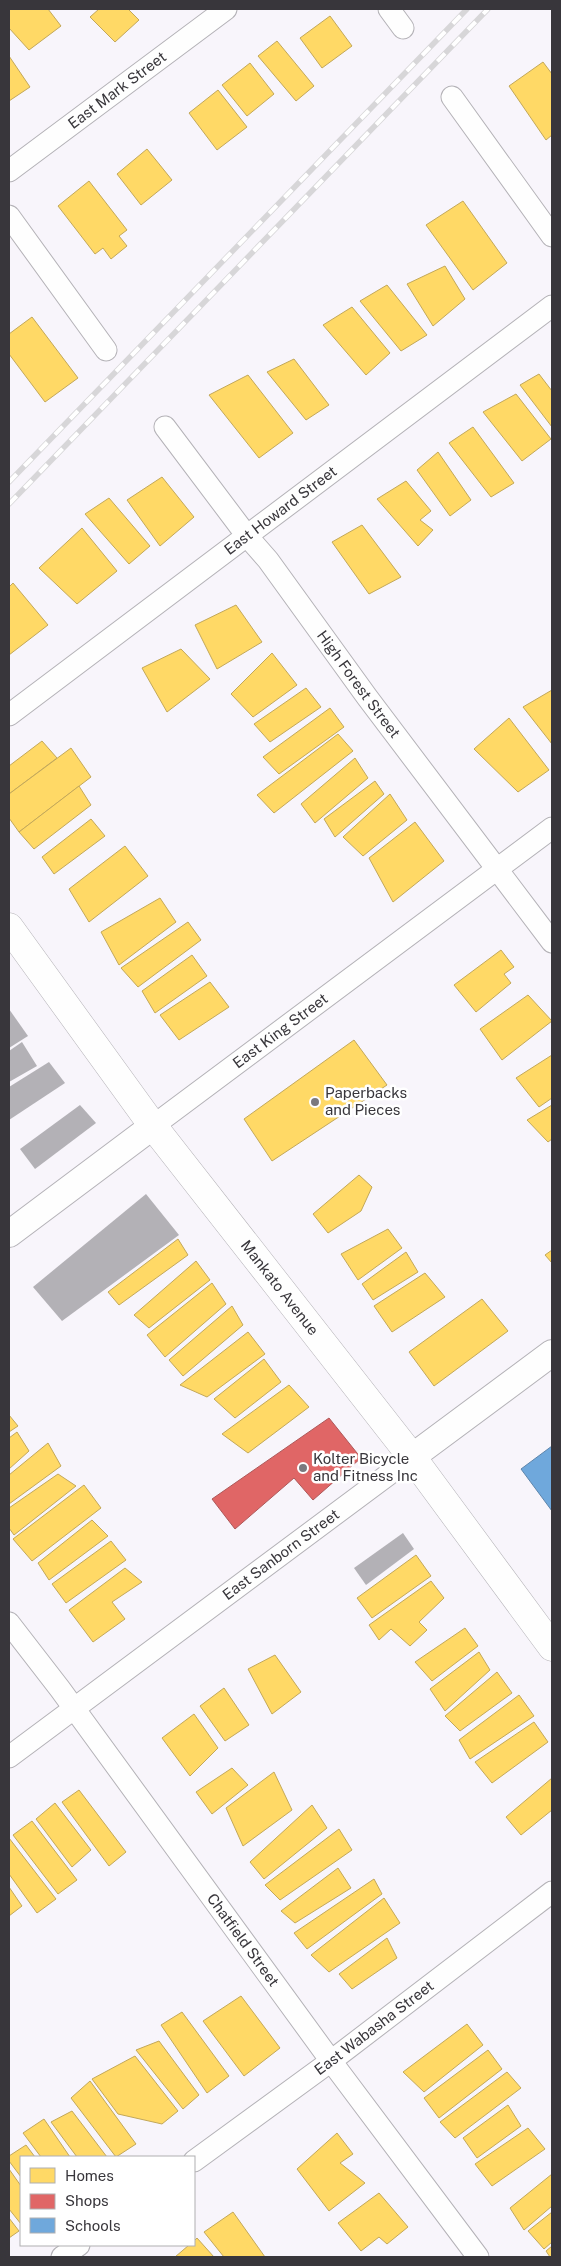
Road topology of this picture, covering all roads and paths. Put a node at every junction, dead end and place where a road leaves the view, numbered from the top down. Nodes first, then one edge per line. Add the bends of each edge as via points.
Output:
1 (226, 9) edge
2 (389, 9) edge
3 (403, 28) dead end
4 (452, 97) dead end
5 (9, 171) edge
6 (9, 216) edge
7 (552, 236) edge
8 (552, 306) edge
9 (106, 350) dead end
10 (165, 427) dead end
11 (247, 536) junction
12 (9, 715) edge
13 (552, 828) edge
14 (497, 869) junction
15 (9, 927) edge
16 (552, 942) edge
17 (153, 1126) junction
18 (9, 1234) edge
19 (552, 1353) edge
20 (412, 1457) junction
21 (9, 1623) edge
22 (552, 1647) edge
23 (73, 1708) junction
24 (9, 1757) edge
25 (552, 1892) edge
26 (331, 2061) junction
27 (195, 2160) edge
28 (78, 2246) edge
29 (62, 2257) edge
30 (478, 2257) edge

1 - 5 street, East Mark Street
2 - 3 street
4 - 7 street
6 - 9 street
8 - 11 street, East Howard Street
10 - 11 street, High Forest Street
11 - 12 street, East Howard Street
11 - 14 street, High Forest Street
13 - 14 street, East King Street
14 - 16 street, High Forest Street
14 - 17 street, East King Street
15 - 17 main road, Mankato Avenue
17 - 18 street, East King Street
17 - 20 main road, Mankato Avenue
19 - 20 street, East Sanborn Street
20 - 22 main road, Mankato Avenue
20 - 23 street, East Sanborn Street
21 - 23 street, Chatfield Street
23 - 24 street, East Sanborn Street
23 - 26 street, Chatfield Street
25 - 26 street, East Wabasha Street
26 - 27 street, East Wabasha Street
26 - 30 street, Chatfield Street
28 - 29 street

